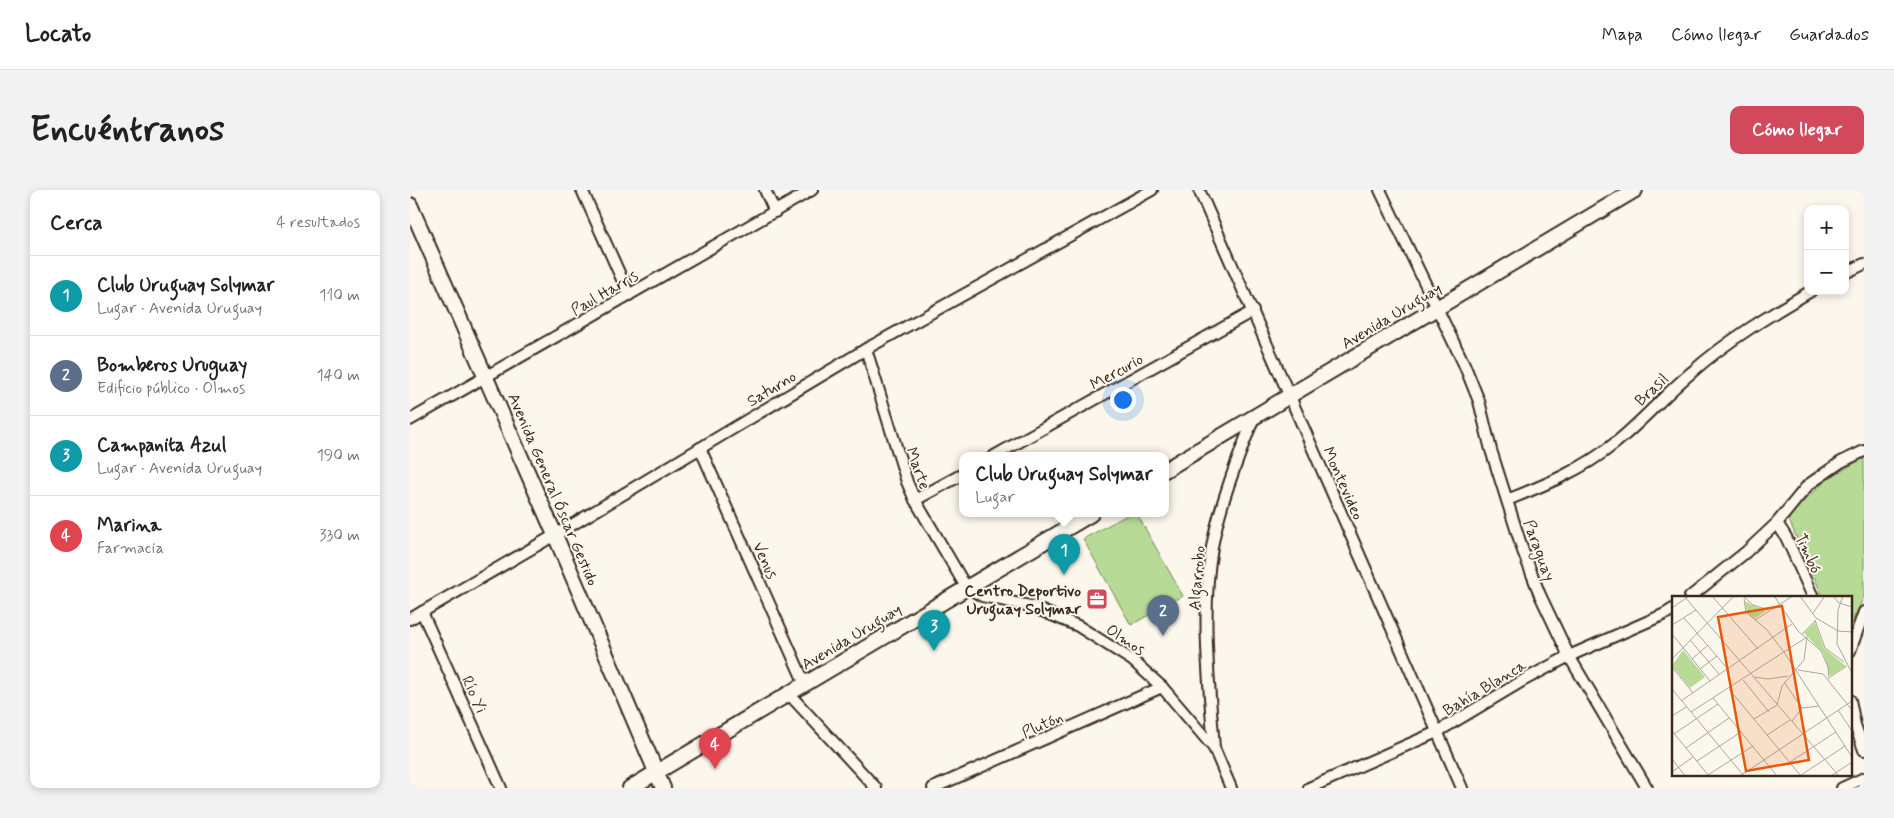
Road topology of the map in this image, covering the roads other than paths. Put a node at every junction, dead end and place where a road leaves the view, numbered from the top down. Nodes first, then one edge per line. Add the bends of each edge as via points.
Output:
1 (582, 190) edge
2 (765, 190) edge
3 (812, 190) edge
4 (1152, 190) edge
5 (1199, 190) edge
6 (1380, 190) edge
7 (1636, 190) edge
8 (410, 205) edge
9 (775, 212) junction
10 (1864, 264) edge
11 (1849, 271) edge
12 (629, 295) junction
13 (1804, 295) edge
14 (1436, 308) junction
15 (1253, 312) junction
16 (866, 349) junction
17 (486, 377) junction
18 (1290, 397) junction
19 (1254, 417) junction
20 (410, 420) edge
21 (700, 448) junction
22 (1864, 451) edge
23 (1001, 452) edge
24 (1169, 468) edge
25 (959, 476) edge
26 (915, 500) junction
27 (1507, 500) junction
28 (1086, 517) edge
29 (1777, 523) junction
30 (555, 535) junction
31 (966, 587) junction
32 (1691, 596) edge
33 (1813, 596) edge
34 (1672, 610) edge
35 (422, 612) junction
36 (1864, 612) edge
37 (410, 618) edge
38 (1852, 645) edge
39 (1569, 656) junction
40 (806, 684) junction
41 (1162, 687) junction
42 (789, 694) junction
43 (1852, 712) edge
44 (1437, 732) junction
45 (1214, 748) junction
46 (1864, 750) edge
47 (656, 773) junction
48 (1864, 778) edge
49 (501, 788) edge
50 (630, 788) edge
51 (663, 788) edge
52 (876, 788) edge
53 (933, 788) edge
54 (1231, 788) edge
55 (1309, 788) edge
56 (1462, 788) edge
57 (1647, 788) edge
58 (1842, 788) edge

1 - 12 street
2 - 9 street
3 - 9 street, Paul Harris
4 - 16 street, Saturno
5 - 15 street, Montevideo
6 - 14 street, Paraguay
7 - 14 street, Avenida Uruguay
8 - 17 street, Avenida General Óscar Gestido
9 - 12 street, Paul Harris
10 - 11 street
12 - 17 street, Paul Harris
13 - 27 street, Brasil via 1764,318 1692,371 1589,463
14 - 18 street, Avenida Uruguay
14 - 27 street, Paraguay via 1479,401
15 - 18 street, Montevideo
15 - 23 street, Mercurio
16 - 21 street, Saturno
16 - 26 street, Marte
17 - 20 street, Paul Harris
17 - 30 street, Avenida General Óscar Gestido
18 - 19 street, Avenida Uruguay
18 - 44 street, Montevideo
19 - 24 street, Avenida Uruguay
19 - 45 street, Algarrobo via 1212,546 1207,639
21 - 30 street, Saturno
21 - 40 street, Venus
22 - 29 street via 1840,462 1808,485
25 - 26 street
26 - 31 street, Marte
27 - 39 street, Paraguay via 1540,595
28 - 31 street, Avenida Uruguay
29 - 32 street
29 - 33 street, Timbó
30 - 35 street, Saturno
30 - 47 street, Avenida General Óscar Gestido
31 - 40 street, Avenida Uruguay
31 - 41 street, Olmos via 982,596 1030,606 1078,626 1132,660
34 - 39 street, Bahía Blanca
35 - 37 street, Saturno
35 - 49 street, Río Yi
36 - 38 street
39 - 44 street, Bahía Blanca
39 - 57 street, Paraguay
40 - 42 street, Avenida Uruguay
41 - 45 street, Olmos
41 - 53 street, Plutón
42 - 47 street, Avenida Uruguay
42 - 52 street
43 - 46 street
44 - 55 street, Bahía Blanca
44 - 56 street, Montevideo
45 - 54 street
47 - 50 street, Avenida Uruguay
47 - 51 street, Avenida General Óscar Gestido
48 - 58 street

